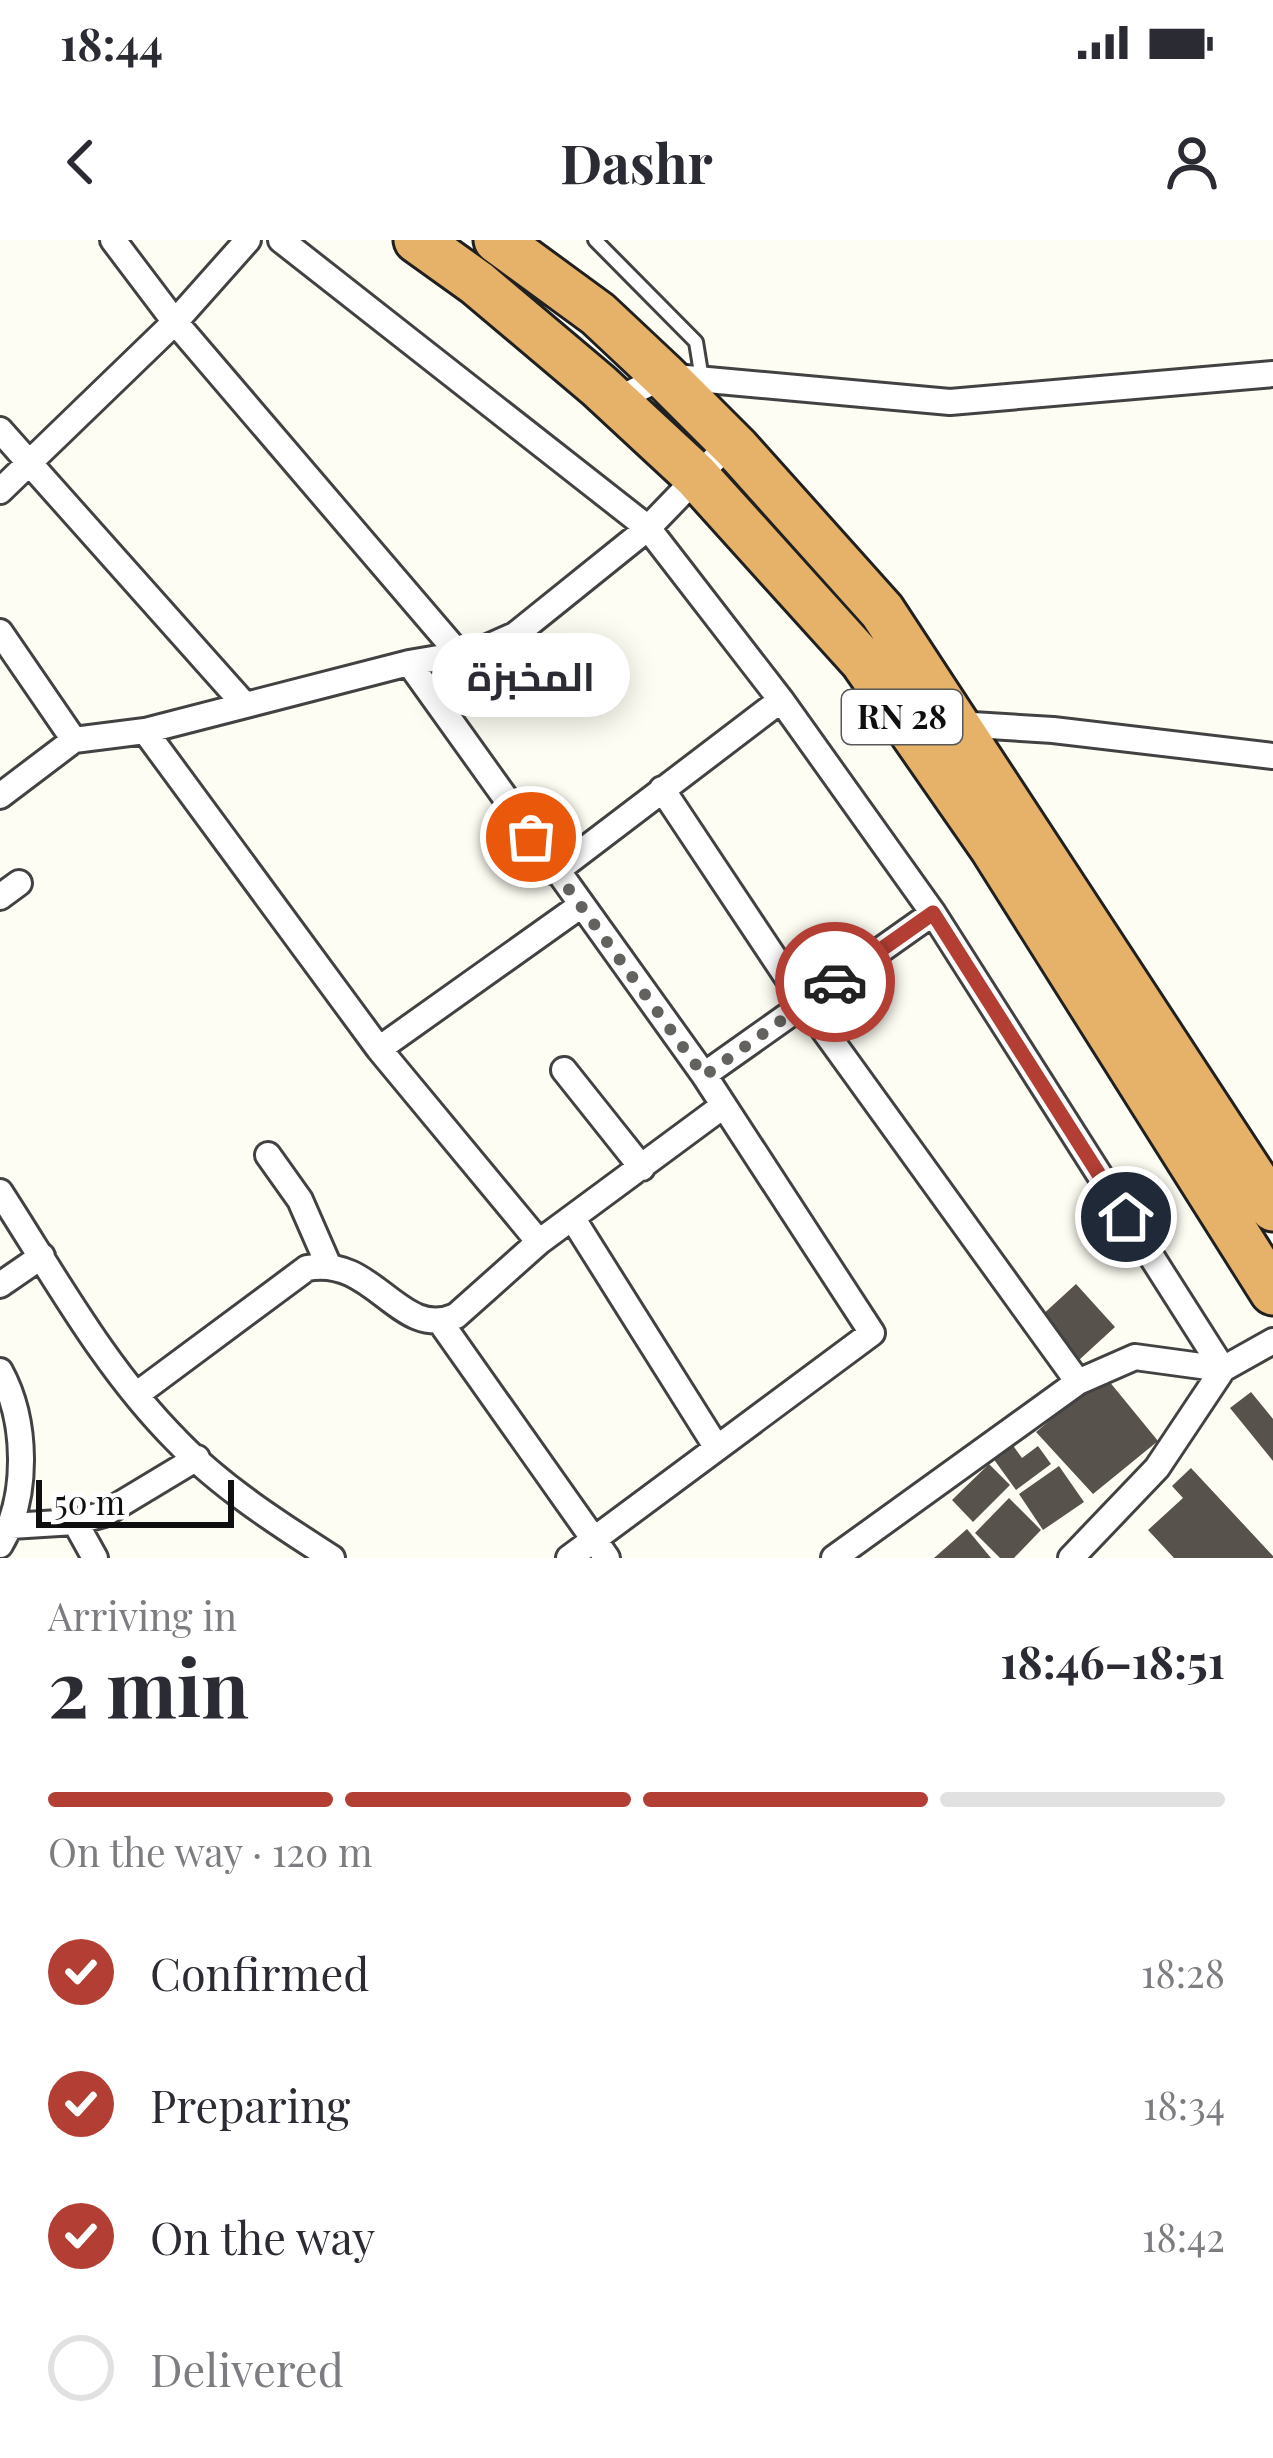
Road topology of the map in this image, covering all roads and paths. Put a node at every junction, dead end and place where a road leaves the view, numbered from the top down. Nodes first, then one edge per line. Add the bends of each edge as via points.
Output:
1 (112, 240) edge
2 (248, 240) edge
3 (281, 240) edge
4 (417, 240) edge
5 (497, 240) edge
6 (596, 240) edge
7 (175, 322) junction
8 (1273, 374) edge
9 (683, 377) junction
10 (615, 401) junction
11 (0, 430) edge
12 (730, 443) junction
13 (30, 464) junction
14 (696, 476) junction
15 (0, 491) edge
16 (648, 528) junction
17 (0, 632) edge
18 (459, 655) junction
19 (409, 662) junction
20 (782, 700) junction
21 (245, 705) junction
22 (956, 724) junction
23 (145, 731) junction
24 (74, 740) junction
25 (1273, 756) edge
26 (662, 789) junction
27 (0, 796) edge
28 (555, 872) junction
29 (580, 906) junction
30 (933, 913) junction
31 (805, 1004) junction
32 (379, 1049) junction
33 (565, 1070) dead end
34 (704, 1076) junction
35 (724, 1106) junction
36 (268, 1155) dead end
37 (641, 1168) junction
38 (0, 1192) edge
39 (1273, 1208) edge
40 (573, 1219) junction
41 (539, 1243) junction
42 (42, 1256) junction
43 (328, 1264) junction
44 (0, 1286) edge
45 (1273, 1292) edge
46 (441, 1323) junction
47 (1273, 1341) edge
48 (1223, 1369) junction
49 (0, 1371) edge
50 (1078, 1382) junction
51 (136, 1395) junction
52 (717, 1448) junction
53 (197, 1459) junction
54 (9, 1493) edge
55 (75, 1522) junction
56 (6, 1536) edge
57 (602, 1548) edge
58 (95, 1558) edge
59 (332, 1558) edge
60 (569, 1558) edge
61 (834, 1558) edge
62 (1071, 1558) edge

1 - 7 street
2 - 7 street
3 - 16 street
4 - 10 highway, RN 28
5 - 9 highway, RN 28
6 - 9 lane via 696,342
7 - 13 street
7 - 18 street
8 - 9 street via 950,402
9 - 10 street
9 - 12 highway, RN 28
10 - 14 highway, RN 28
11 - 13 street
12 - 14 street
12 - 22 highway, RN 28 via 882,611
13 - 15 street
13 - 21 street
14 - 16 street
14 - 45 highway, RN 28 via 876,680 994,848
16 - 18 street via 514,635
16 - 20 street
17 - 24 street
18 - 19 street
19 - 21 street
19 - 28 street
20 - 26 street
20 - 30 street
21 - 23 street
22 - 25 street
22 - 39 highway, RN 28
23 - 24 street
23 - 32 street
24 - 27 street
26 - 28 street
26 - 31 street
28 - 29 street
29 - 32 street
29 - 34 street
30 - 31 street
30 - 48 street
31 - 34 street
31 - 50 street
32 - 41 street
33 - 37 street
34 - 35 street
35 - 37 street
35 - 52 street via 872,1333
36 - 43 street via 306,1210
37 - 40 street
38 - 42 street
40 - 41 street
40 - 52 street
41 - 46 street
42 - 44 street
42 - 51 street
43 - 46 street via 423,1321
43 - 51 street via 307,1268
46 - 57 street
47 - 48 street
48 - 50 street via 1135,1357
48 - 62 street via 1157,1468
49 - 54 street via 20,1429
50 - 61 street
51 - 53 street
52 - 57 street
53 - 55 street via 104,1514
53 - 59 street
54 - 56 street
55 - 56 street
55 - 58 street
57 - 60 street

